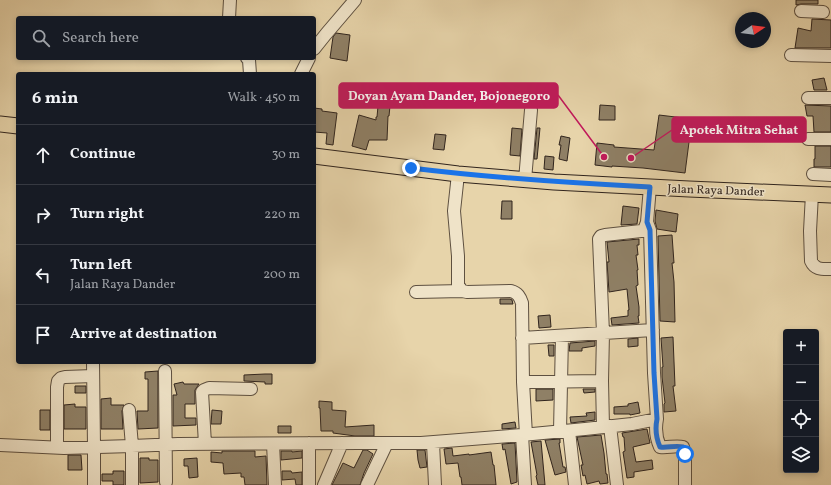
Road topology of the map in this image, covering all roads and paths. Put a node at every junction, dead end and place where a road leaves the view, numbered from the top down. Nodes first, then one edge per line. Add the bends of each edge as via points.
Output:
1 (230, 0) edge
2 (355, 0) edge
3 (826, 8) edge
4 (801, 12) dead end
5 (229, 16) edge
6 (316, 46) edge
7 (791, 55) dead end
8 (831, 56) edge
9 (249, 60) edge
10 (308, 60) edge
11 (250, 72) edge
12 (302, 72) edge
13 (808, 98) dead end
14 (831, 98) edge
15 (531, 110) dead end
16 (0, 124) edge
17 (16, 126) edge
18 (808, 139) dead end
19 (831, 139) edge
20 (316, 156) edge
21 (458, 174) junction
22 (812, 174) dead end
23 (831, 175) edge
24 (525, 180) junction
25 (650, 187) junction
26 (812, 194) junction
27 (831, 195) edge
28 (647, 228) junction
29 (831, 269) edge
30 (462, 291) junction
31 (416, 292) dead end
32 (650, 330) junction
33 (603, 333) junction
34 (562, 336) junction
35 (522, 338) junction
36 (93, 364) edge
37 (165, 371) dead end
38 (93, 376) junction
39 (602, 380) junction
40 (561, 381) junction
41 (523, 382) junction
42 (251, 389) dead end
43 (129, 410) dead end
44 (654, 422) junction
45 (607, 427) junction
46 (564, 431) junction
47 (524, 435) junction
48 (309, 443) junction
49 (342, 443) junction
50 (387, 443) junction
51 (433, 443) junction
52 (205, 444) junction
53 (273, 444) junction
54 (0, 445) edge
55 (167, 445) junction
56 (132, 446) junction
57 (94, 447) junction
58 (57, 448) junction
59 (166, 482) dead end
60 (369, 484) edge
61 (94, 485) edge
62 (132, 485) edge
63 (275, 485) edge
64 (309, 485) edge
65 (324, 485) edge
66 (435, 485) edge
67 (525, 485) edge
68 (575, 485) edge
69 (617, 485) edge
70 (685, 485) edge

1 - 5 street
2 - 6 street
3 - 4 street
7 - 8 street
9 - 11 street
10 - 12 street
13 - 14 street
15 - 24 street
16 - 17 main road
18 - 19 street
20 - 21 main road, Jalan Raya Dander
21 - 24 main road, Jalan Raya Dander
21 - 30 street via 454,220 458,285
22 - 23 street
24 - 25 main road, Jalan Raya Dander
25 - 26 main road, Jalan Raya Dander
25 - 28 street
26 - 27 main road, Jalan Raya Dander
26 - 29 street via 811,262 817,268
28 - 32 street
28 - 33 street via 605,235 599,239
30 - 31 street
30 - 35 street via 516,293 522,303
32 - 33 street
32 - 44 street
33 - 34 street
33 - 39 street
34 - 35 street
34 - 40 street
35 - 41 street
36 - 38 street
37 - 55 street
38 - 57 street
38 - 58 street via 65,377 58,381
39 - 40 street
39 - 45 street
40 - 41 street
40 - 46 street
41 - 47 street
42 - 52 street via 209,388 202,392
43 - 56 street
44 - 45 street
44 - 70 street via 660,447 681,446 685,450
45 - 46 street
45 - 69 street
46 - 47 street
46 - 68 street
47 - 51 street
47 - 67 street
48 - 49 street
48 - 53 street
48 - 64 street
49 - 50 street
49 - 65 street
50 - 51 street
50 - 60 street
51 - 66 street
52 - 53 street
52 - 55 street
53 - 63 street
54 - 58 street
55 - 56 street
55 - 59 street
56 - 57 street
56 - 62 street
57 - 58 street
57 - 61 street

